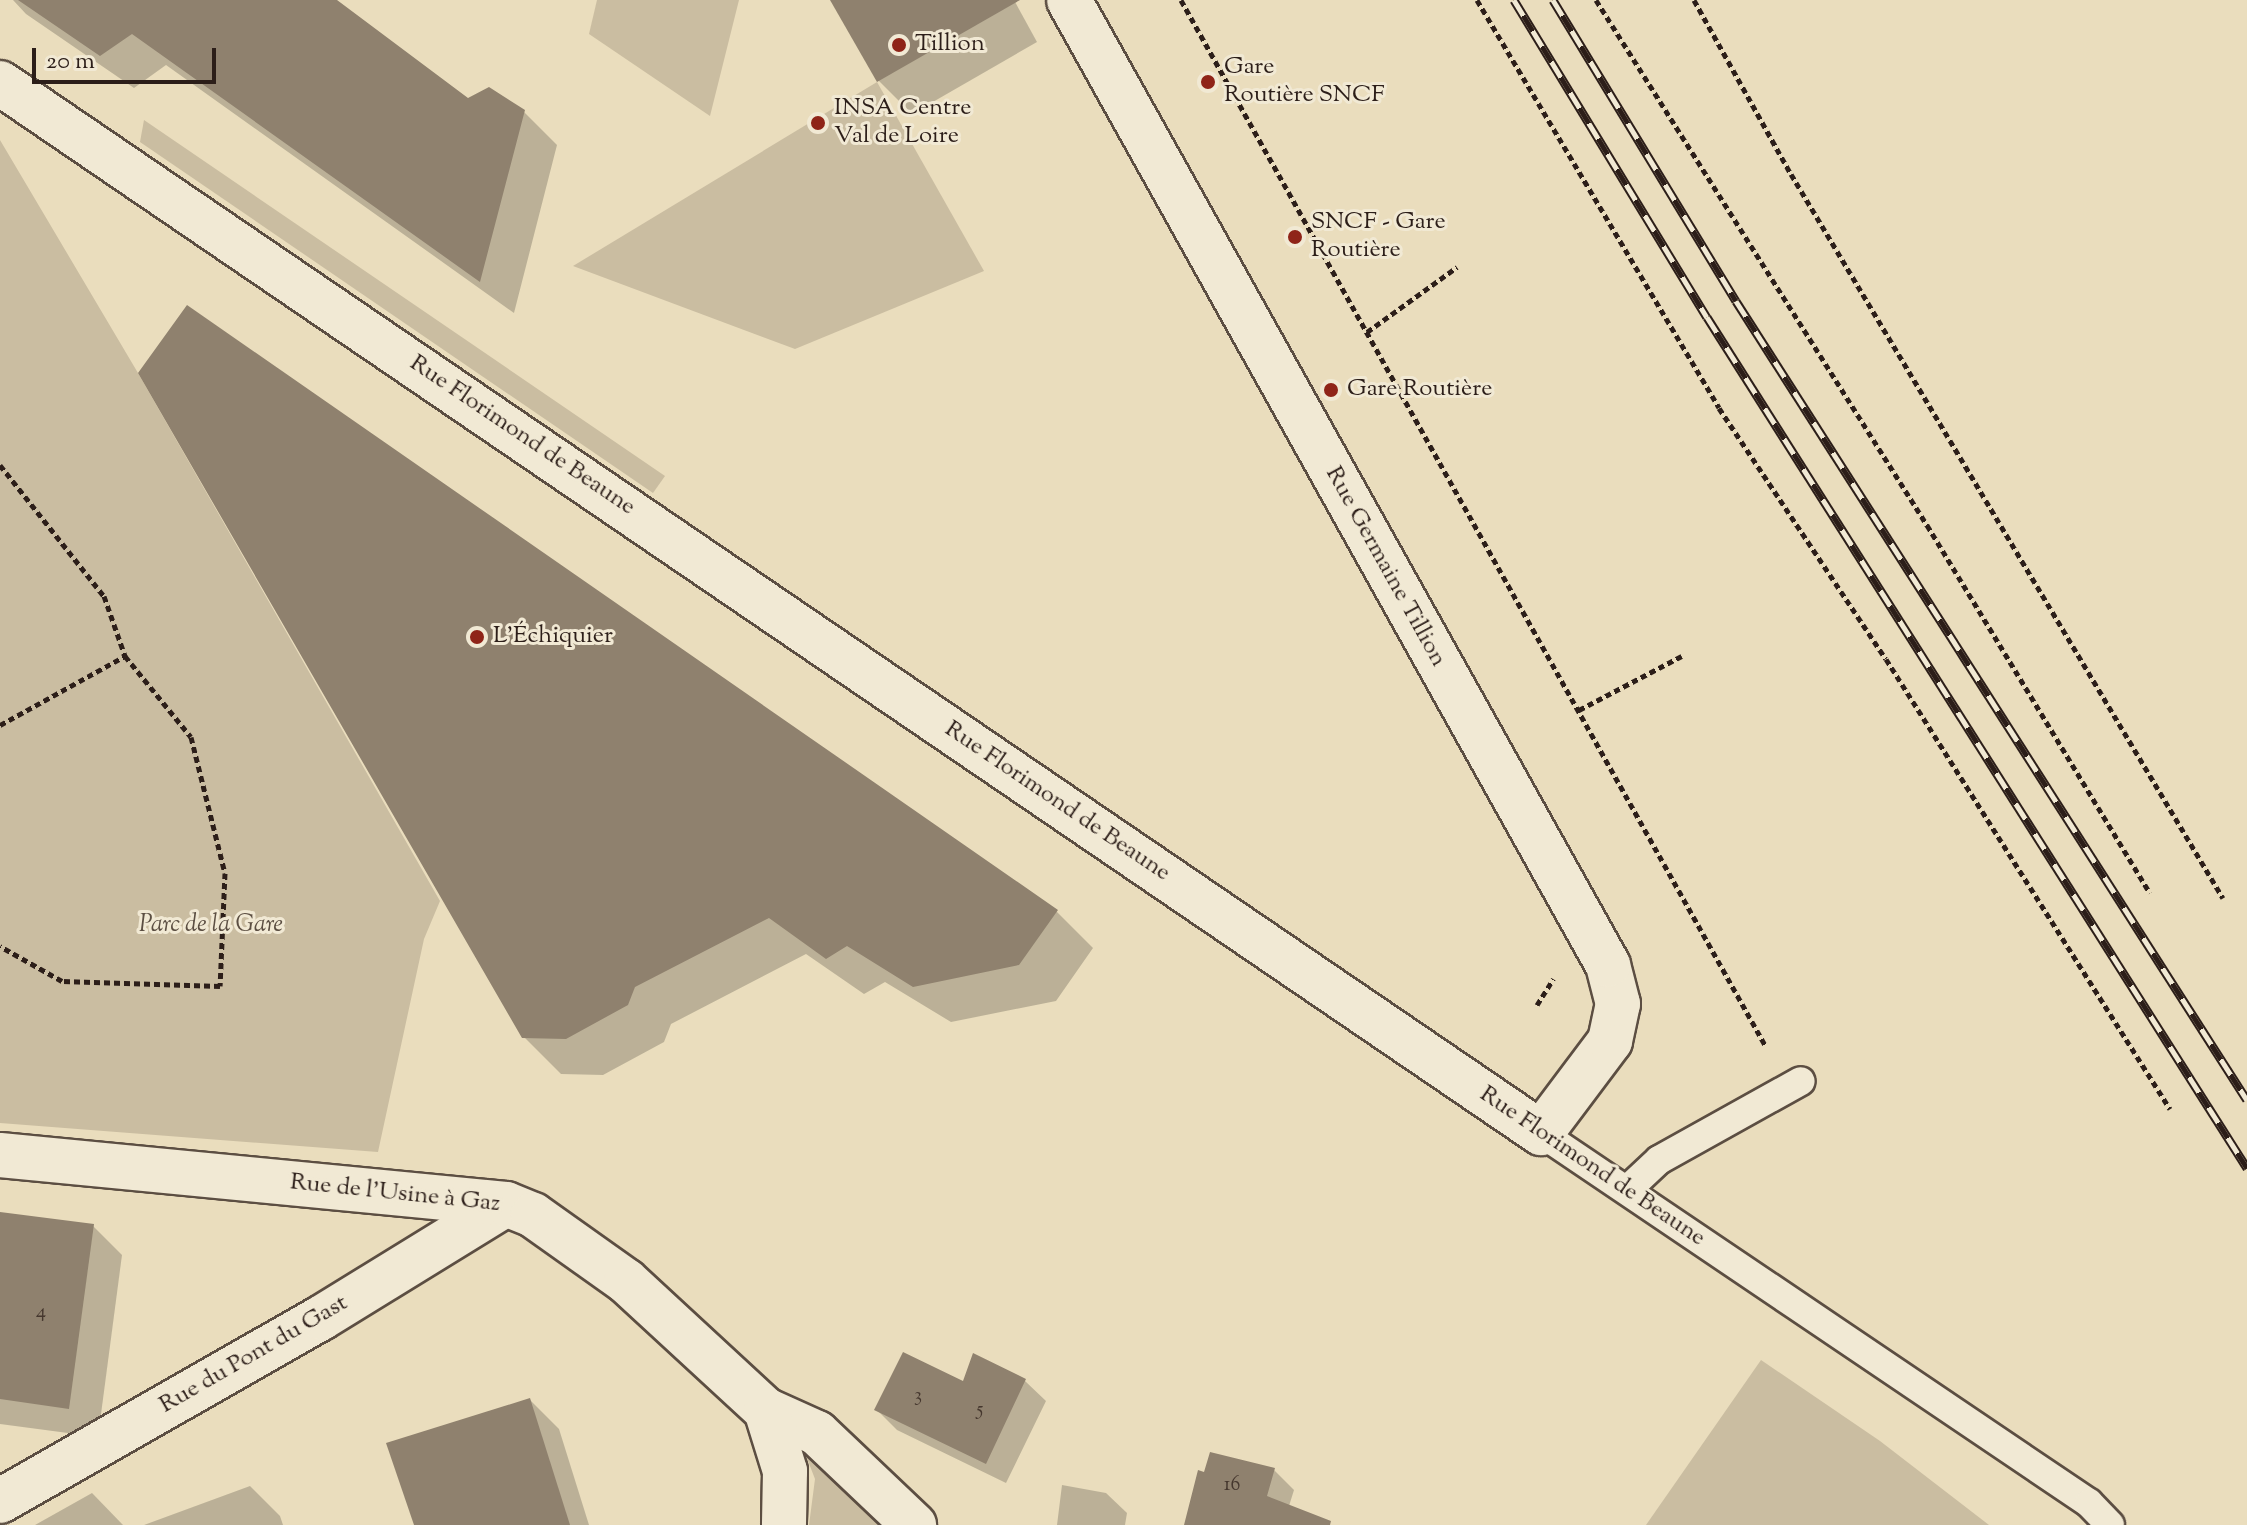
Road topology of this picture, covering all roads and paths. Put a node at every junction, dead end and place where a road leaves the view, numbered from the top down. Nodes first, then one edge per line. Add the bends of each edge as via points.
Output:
1 (1069, 0) edge
2 (1181, 0) edge
3 (1477, 0) edge
4 (1596, 0) edge
5 (1694, 0) edge
6 (0, 83) edge
7 (1457, 267) dead end
8 (1367, 332) junction
9 (0, 465) edge
10 (125, 656) junction
11 (1682, 656) dead end
12 (1579, 710) junction
13 (0, 725) edge
14 (2150, 893) dead end
15 (2223, 898) dead end
16 (0, 946) edge
17 (1756, 1052) dead end
18 (1801, 1081) dead end
19 (2170, 1109) dead end
20 (1541, 1133) junction
21 (0, 1155) edge
22 (1627, 1190) junction
23 (506, 1204) junction
24 (766, 1410) junction
25 (0, 1501) edge
26 (784, 1525) edge
27 (914, 1525) edge
28 (2110, 1525) edge

1 - 20 street, Rue Germaine Tillion via 1608,965 1618,1004 1610,1041
2 - 8 path
3 - 19 path via 1719,408 1886,659
4 - 14 path via 1927,525
5 - 15 path via 1791,174
6 - 20 street, Rue Florimond de Beaune
7 - 8 path
8 - 12 path
9 - 10 path via 104,596
10 - 13 path
10 - 16 path via 191,737 225,873 220,986 62,981
11 - 12 path
12 - 17 path via 1766,1043
18 - 22 lane via 1659,1160
20 - 22 lane, Rue Florimond de Beaune
21 - 23 street, Rue de l'Usine à Gaz
22 - 28 lane, Rue Florimond de Beaune via 2089,1503
23 - 24 street, Rue de l'Usine à Gaz via 533,1215 626,1281
23 - 25 street, Rue du Pont du Gast via 321,1318
24 - 26 street via 785,1471
24 - 27 street, Rue de l'Usine à Gaz via 817,1433

